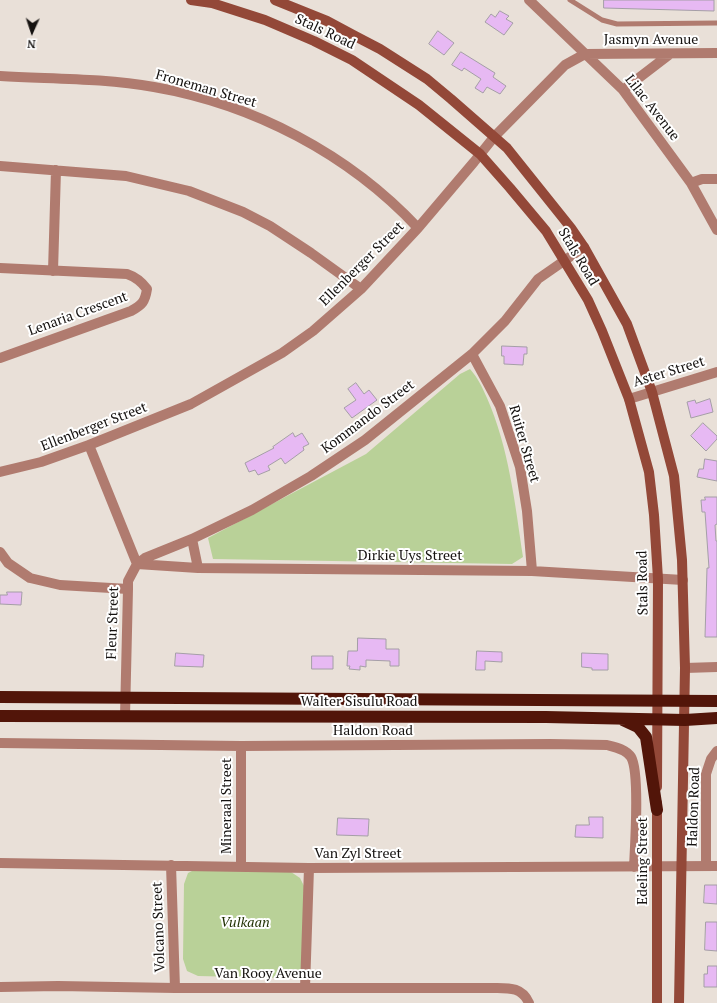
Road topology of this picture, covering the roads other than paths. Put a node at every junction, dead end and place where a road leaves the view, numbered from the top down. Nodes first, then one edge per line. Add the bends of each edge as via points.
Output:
1 (191, 0) edge
2 (275, 0) edge
3 (570, 0) edge
4 (533, 1) edge
5 (213, 2) edge
6 (717, 24) edge
7 (585, 54) junction
8 (670, 54) junction
9 (717, 54) edge
10 (0, 76) edge
11 (624, 90) junction
12 (494, 136) junction
13 (480, 154) junction
14 (0, 166) edge
15 (56, 170) junction
16 (717, 179) edge
17 (691, 183) junction
18 (418, 228) junction
19 (717, 230) edge
20 (584, 247) junction
21 (564, 262) junction
22 (0, 268) edge
23 (53, 271) junction
24 (360, 289) junction
25 (472, 354) junction
26 (0, 358) edge
27 (717, 372) edge
28 (652, 392) junction
29 (629, 399) junction
30 (89, 445) junction
31 (0, 472) edge
32 (192, 539) junction
33 (0, 552) edge
34 (137, 564) junction
35 (198, 568) junction
36 (532, 571) junction
37 (658, 579) junction
38 (683, 580) junction
39 (128, 589) junction
40 (717, 667) edge
41 (685, 668) junction
42 (0, 697) edge
43 (36, 697) junction
44 (125, 697) junction
45 (268, 698) junction
46 (406, 699) junction
47 (501, 699) junction
48 (658, 700) junction
49 (685, 700) junction
50 (717, 700) edge
51 (0, 716) edge
52 (35, 716) junction
53 (125, 716) junction
54 (268, 717) junction
55 (406, 717) junction
56 (502, 717) junction
57 (717, 718) edge
58 (620, 719) junction
59 (659, 719) junction
60 (684, 720) junction
61 (0, 743) edge
62 (240, 746) junction
63 (717, 751) edge
64 (657, 810) junction
65 (0, 863) edge
66 (171, 865) junction
67 (682, 866) junction
68 (706, 866) junction
69 (717, 866) edge
70 (241, 867) junction
71 (634, 867) junction
72 (656, 867) junction
73 (309, 868) junction
74 (0, 987) edge
75 (174, 988) junction
76 (305, 988) junction
77 (529, 1003) edge
78 (657, 1003) edge
79 (679, 1003) edge

1 - 5 street, Stals Road
2 - 12 street, Stals Road via 327,21 380,49 427,79
3 - 6 lane via 602,20 617,24
4 - 7 street, Lilac Avenue
5 - 13 street, Stals Road via 314,40 352,60 419,105
7 - 8 street, Jasmyn Avenue
7 - 11 street, Lilac Avenue
7 - 12 street, Ellenberger Street via 565,65
8 - 9 street, Jasmyn Avenue
8 - 11 street
10 - 18 street, Froneman Street via 107,81 154,87 235,109 278,127 343,163 400,208
11 - 17 street, Lilac Avenue
12 - 13 street, Ellenberger Street
12 - 20 street, Stals Road via 545,194
13 - 18 street, Ellenberger Street
13 - 21 street, Stals Road via 546,231
14 - 15 street
15 - 23 street
15 - 24 street via 126,176 189,191 222,203 270,226
16 - 17 street via 702,179
17 - 19 street, Lilac Avenue
18 - 24 street, Ellenberger Street
20 - 21 street, Kommando Street
20 - 28 street, Stals Road via 627,324
21 - 25 street, Kommando Street via 538,279 506,321
21 - 29 street, Stals Road via 588,300
22 - 23 street, Lenaria Crescent
23 - 26 street, Lenaria Crescent via 134,276 147,289 145,298 141,306 131,311
24 - 30 street, Ellenberger Street via 313,331 252,371 191,404
25 - 32 street, Kommando Street via 365,440 311,476 252,510
25 - 36 street, Ruiter Street via 500,406 520,467
27 - 28 street, Aster Street
28 - 29 street, Aster Street
28 - 38 street, Stals Road via 674,476
29 - 37 street, Stals Road via 649,472
30 - 31 street, Ellenberger Street via 41,462
30 - 34 street
32 - 34 street, Kommando Street via 145,558
32 - 35 street
33 - 39 street via 8,563 30,578 60,585
34 - 35 street, Dirkie Uys Street
34 - 39 street, Fleur Street via 128,581
35 - 36 street, Dirkie Uys Street
36 - 37 street, Dirkie Uys Street
37 - 38 street, Dirkie Uys Street
37 - 48 street, Stals Road
38 - 41 street, Stals Road
39 - 44 street, Fleur Street
40 - 41 street
41 - 49 street, Stals Road
42 - 43 highway, Walter Sisulu Road
43 - 44 highway, Walter Sisulu Road
43 - 52 highway
44 - 45 highway, Walter Sisulu Road
44 - 53 street, Fleur Street
45 - 46 highway, Walter Sisulu Road
45 - 54 highway
46 - 47 highway, Walter Sisulu Road
46 - 55 highway
47 - 48 highway, Walter Sisulu Road
47 - 56 highway
48 - 49 highway, Walter Sisulu Road
48 - 59 street, Stals Road
49 - 50 highway, Walter Sisulu Road
49 - 60 street, Stals Road
51 - 52 highway, Walter Sisulu Road
52 - 53 highway, Walter Sisulu Road
53 - 54 highway, Walter Sisulu Road
54 - 55 highway, Walter Sisulu Road
55 - 56 highway, Walter Sisulu Road
56 - 58 highway, Walter Sisulu Road
57 - 60 highway, Walter Sisulu Road
58 - 59 highway, Walter Sisulu Road
58 - 64 highway via 638,727 646,737
59 - 60 highway, Walter Sisulu Road
59 - 64 street, Edeling Street
60 - 67 street
61 - 62 street, Haldon Road
62 - 70 street, Mineraal Street
62 - 71 street, Haldon Road via 550,744 615,747 626,752 634,764
63 - 68 street, Haldon Road via 710,759 706,774
64 - 72 street, Edeling Street
65 - 66 street, Van Zyl Street
66 - 70 street, Van Zyl Street
66 - 75 street, Volcano Street
67 - 68 street, Van Zyl Street
67 - 72 street, Van Zyl Street
67 - 79 street
68 - 69 street, Van Zyl Street
70 - 73 street, Van Zyl Street
71 - 72 street, Van Zyl Street
71 - 73 street, Van Zyl Street
72 - 78 street, Edeling Street
73 - 76 street
74 - 75 street, Van Rooy Avenue
75 - 76 street, Van Rooy Avenue
76 - 77 street, Van Rooy Avenue via 507,988 522,992

